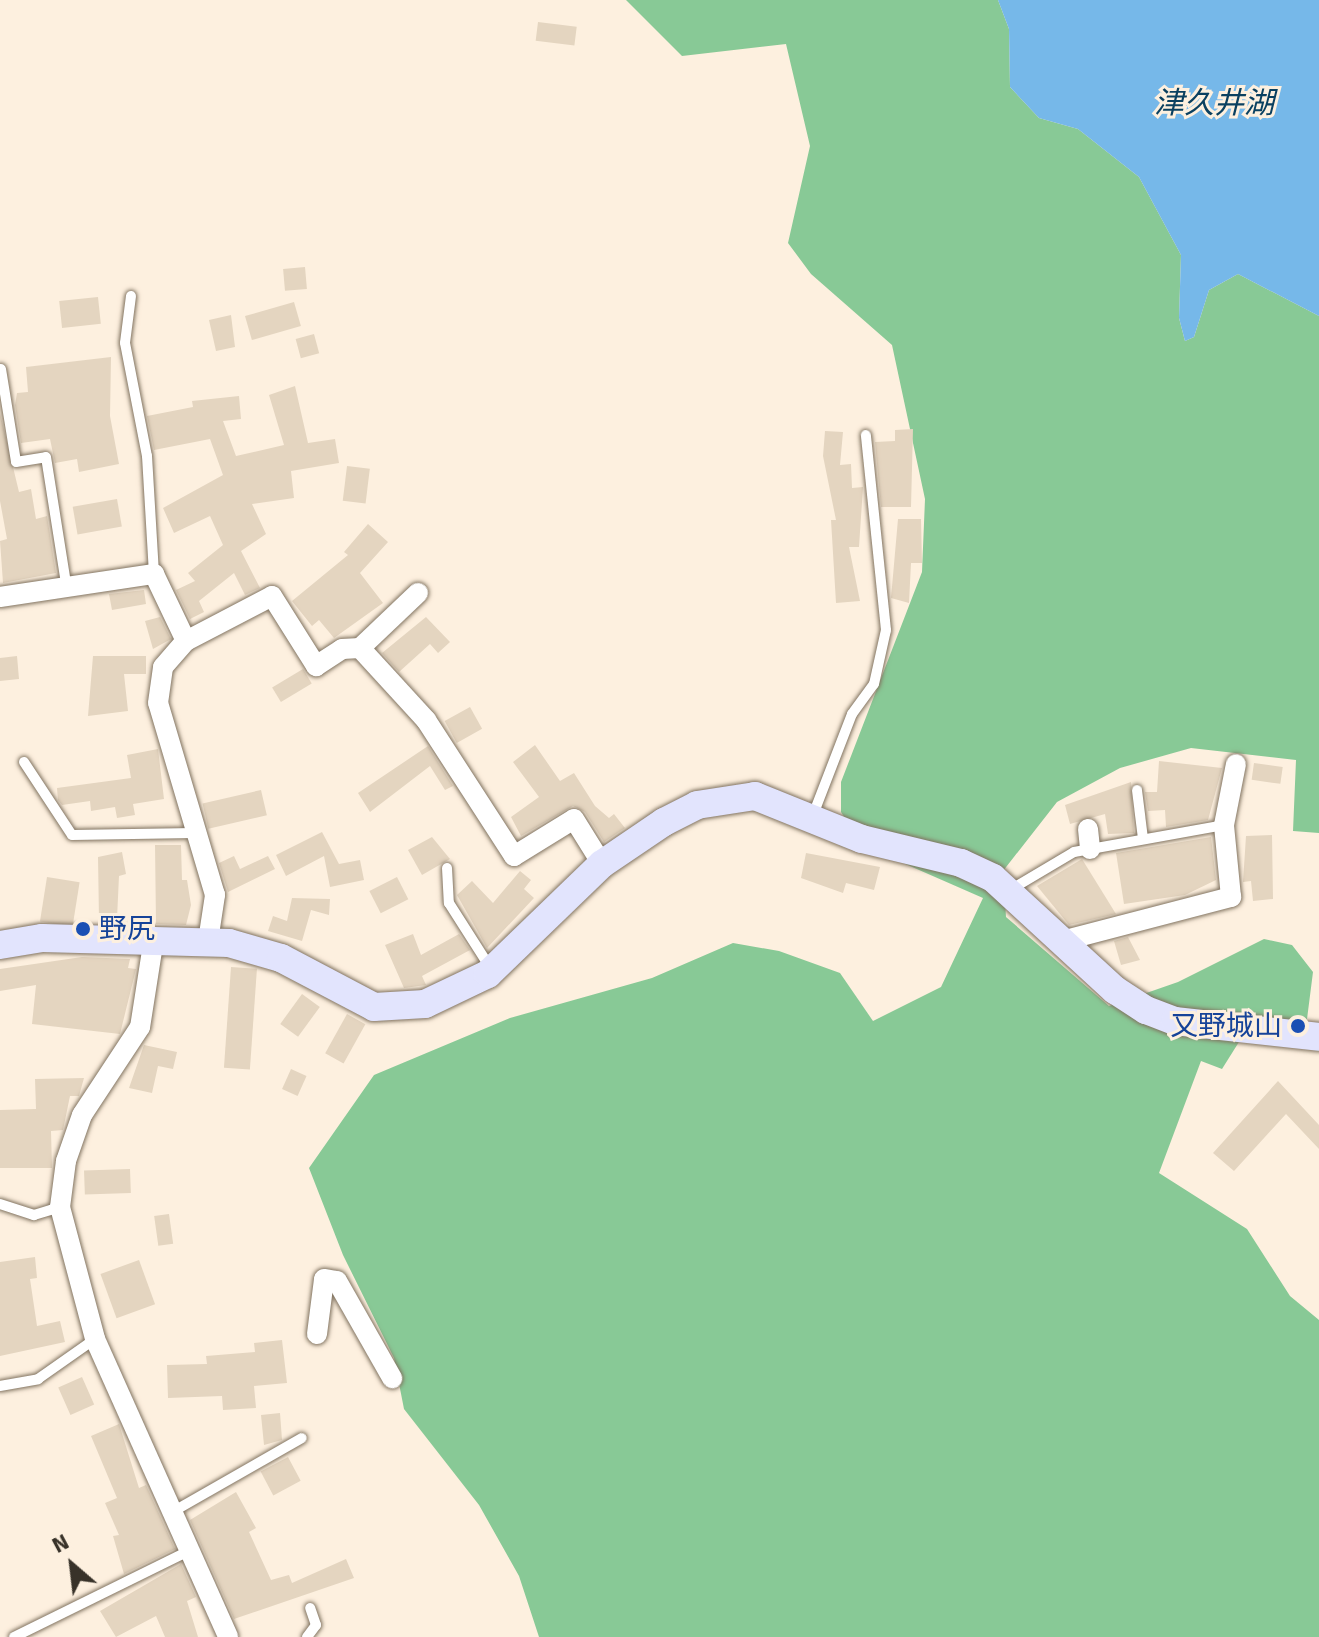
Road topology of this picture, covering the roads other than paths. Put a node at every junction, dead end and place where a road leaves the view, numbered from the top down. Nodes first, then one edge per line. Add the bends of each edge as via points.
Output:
1 (131, 296) dead end
2 (1, 369) edge
3 (866, 435) dead end
4 (154, 574) junction
5 (66, 583) junction
6 (418, 593) dead end
7 (0, 597) edge
8 (186, 641) junction
9 (360, 648) junction
10 (24, 762) dead end
11 (1236, 764) dead end
12 (1137, 790) dead end
13 (813, 817) junction
14 (1224, 825) junction
15 (194, 833) junction
16 (1143, 839) junction
17 (602, 864) junction
18 (447, 868) dead end
19 (1008, 891) junction
20 (154, 938) junction
21 (208, 941) junction
22 (1062, 941) junction
23 (0, 945) edge
24 (492, 971) junction
25 (1319, 1037) edge
26 (0, 1204) edge
27 (60, 1207) junction
28 (317, 1334) dead end
29 (95, 1339) junction
30 (392, 1378) dead end
31 (0, 1386) edge
32 (302, 1438) dead end
33 (174, 1511) junction
34 (192, 1550) junction
35 (310, 1608) dead end
36 (14, 1637) edge
37 (228, 1637) edge
38 (307, 1637) edge

1 - 4 lane via 125,343 147,456
2 - 5 lane via 16,462 46,457
3 - 13 lane via 886,630 874,684 852,714
4 - 5 street
4 - 8 street
5 - 7 street
6 - 9 street
8 - 9 street via 272,596 316,666 342,649
8 - 15 street via 163,667 158,703
9 - 17 street via 426,720 514,856 574,819
10 - 15 lane via 72,835
11 - 14 street
12 - 16 lane
13 - 17 street via 755,796 726,797 664,822
13 - 19 street via 862,839 961,863
14 - 16 lane
14 - 22 street via 1231,897
15 - 21 street via 215,895
16 - 19 lane via 1089,839
17 - 24 street
18 - 24 lane via 449,903
19 - 22 street
20 - 21 street
20 - 23 street via 42,938
20 - 27 street via 140,1027 82,1115 66,1161
21 - 24 street via 281,958 374,1007 425,1004
22 - 25 street via 1115,990 1161,1015
26 - 27 lane via 34,1215
27 - 29 street
28 - 30 street via 324,1279 337,1281
29 - 31 lane via 38,1379
29 - 33 street
32 - 33 lane
33 - 34 street
34 - 36 lane
34 - 37 street
35 - 38 lane via 316,1625

